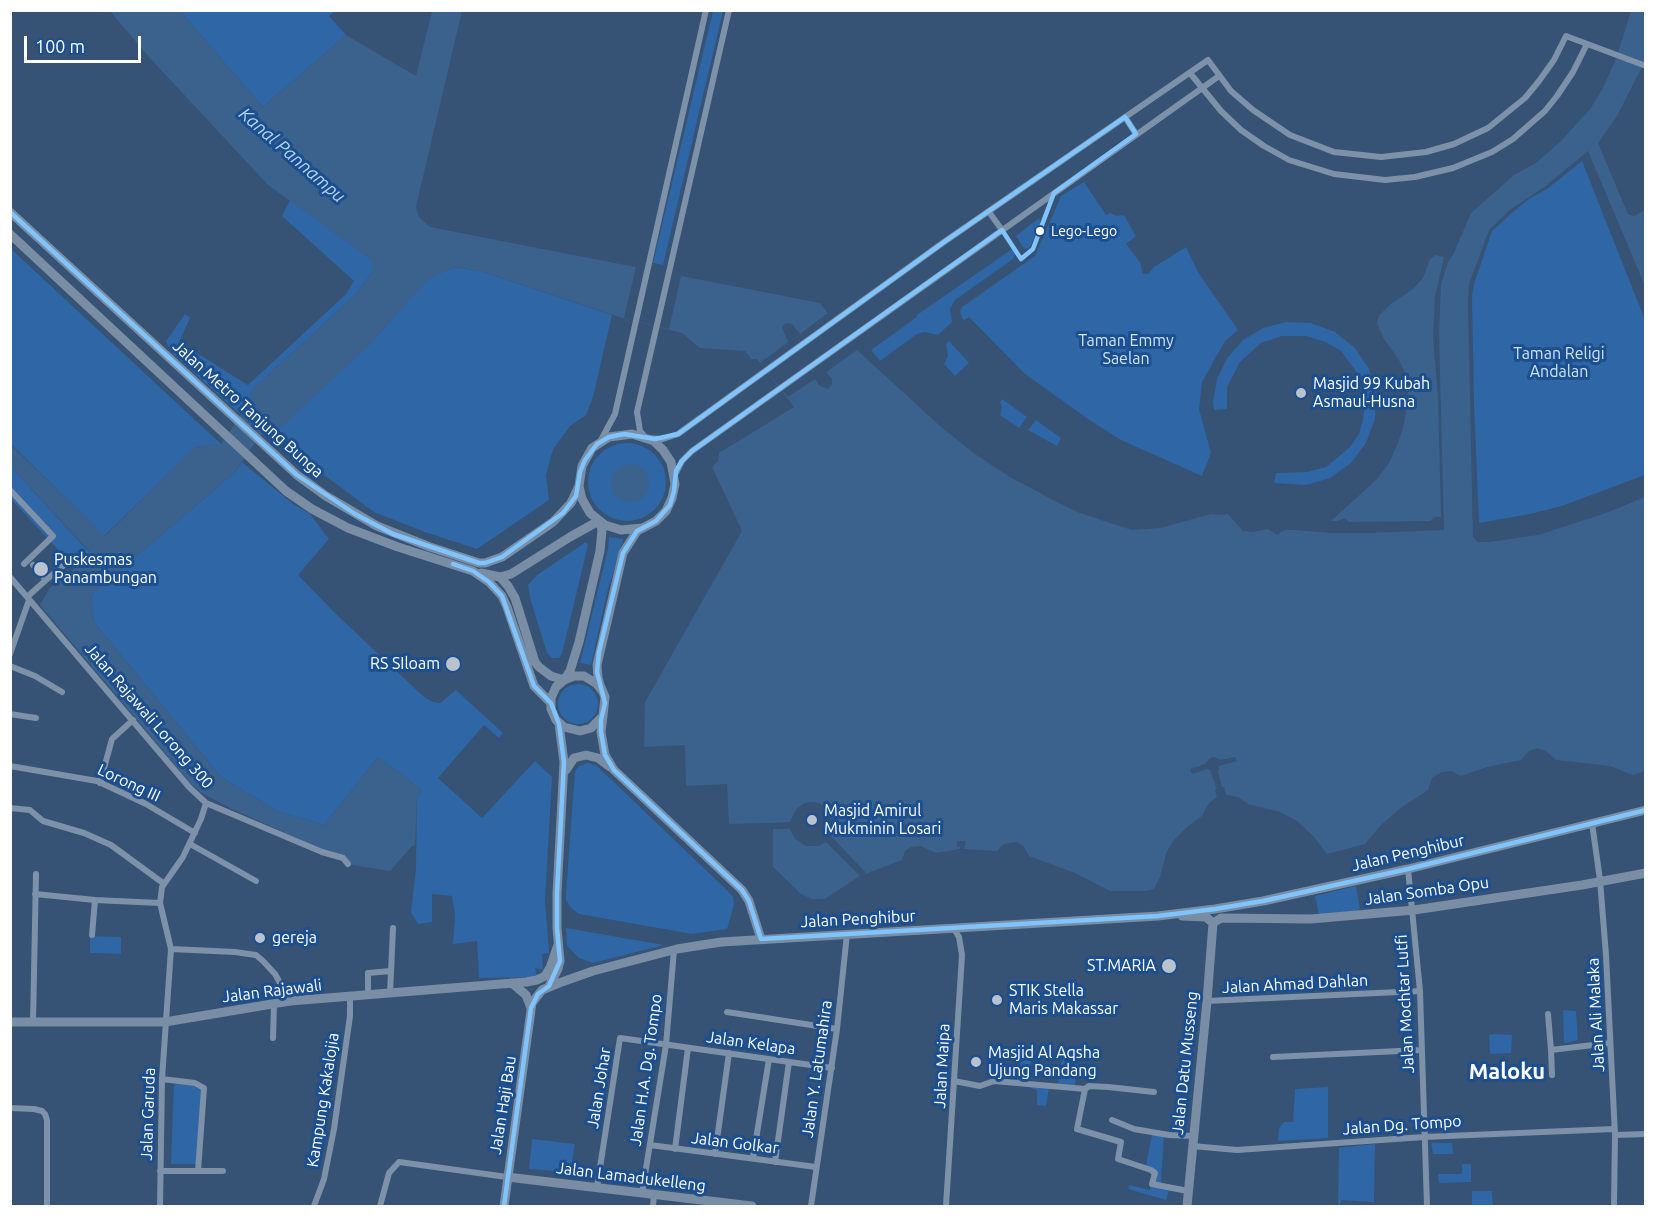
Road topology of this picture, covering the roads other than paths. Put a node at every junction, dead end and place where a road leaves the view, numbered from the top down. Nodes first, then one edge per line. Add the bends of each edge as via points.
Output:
1 (706, 10) edge
2 (729, 10) edge
3 (1587, 44) junction
4 (1646, 66) edge
5 (1190, 73) junction
6 (1219, 76) junction
7 (1201, 89) junction
8 (1125, 117) junction
9 (1137, 134) junction
10 (10, 212) edge
11 (990, 212) junction
12 (1002, 230) junction
13 (10, 234) edge
14 (646, 438) junction
15 (597, 444) junction
16 (675, 476) junction
17 (579, 486) junction
18 (10, 490) edge
19 (600, 522) junction
20 (643, 528) junction
21 (24, 564) dead end
22 (33, 565) dead end
23 (64, 565) dead end
24 (473, 571) junction
25 (500, 576) junction
26 (10, 578) edge
27 (46, 580) junction
28 (28, 599) junction
29 (10, 654) edge
30 (10, 666) edge
31 (564, 680) junction
32 (603, 692) junction
33 (62, 693) dead end
34 (550, 703) junction
35 (10, 714) edge
36 (603, 716) junction
37 (36, 718) dead end
38 (133, 720) junction
39 (559, 724) junction
40 (10, 766) edge
41 (614, 770) junction
42 (564, 775) junction
43 (100, 783) junction
44 (206, 803) junction
45 (10, 808) edge
46 (1646, 810) edge
47 (1592, 823) junction
48 (195, 833) junction
49 (190, 844) junction
50 (348, 864) dead end
51 (1408, 870) junction
52 (1646, 873) edge
53 (36, 874) dead end
54 (1600, 880) junction
55 (256, 881) dead end
56 (163, 883) junction
57 (35, 894) junction
58 (95, 900) junction
59 (160, 903) junction
60 (1414, 910) junction
61 (1175, 915) junction
62 (1213, 923) junction
63 (393, 928) dead end
64 (954, 929) junction
65 (847, 934) junction
66 (92, 935) dead end
67 (761, 939) junction
68 (558, 945) junction
69 (171, 949) junction
70 (674, 950) junction
71 (392, 971) junction
72 (512, 983) junction
73 (549, 986) junction
74 (1420, 991) junction
75 (390, 994) junction
76 (368, 995) junction
77 (350, 997) junction
78 (290, 1001) junction
79 (1207, 1001) junction
80 (274, 1004) junction
81 (531, 1008) junction
82 (727, 1012) dead end
83 (1548, 1014) dead end
84 (10, 1022) edge
85 (165, 1022) junction
86 (33, 1023) junction
87 (837, 1029) junction
88 (273, 1038) dead end
89 (1611, 1043) junction
90 (666, 1045) junction
91 (688, 1048) junction
92 (1421, 1050) junction
93 (1551, 1050) junction
94 (729, 1053) junction
95 (1273, 1056) dead end
96 (769, 1059) junction
97 (789, 1062) junction
98 (832, 1068) junction
99 (1552, 1075) dead end
100 (162, 1079) junction
101 (954, 1082) junction
102 (1085, 1089) junction
103 (1154, 1092) dead end
104 (10, 1108) edge
105 (1112, 1120) dead end
106 (1615, 1132) junction
107 (1646, 1134) edge
108 (1193, 1136) junction
109 (1424, 1137) junction
110 (650, 1145) junction
111 (1192, 1146) junction
112 (675, 1149) junction
113 (715, 1154) junction
114 (753, 1158) junction
115 (775, 1162) junction
116 (816, 1167) junction
117 (160, 1171) junction
118 (198, 1171) junction
119 (223, 1172) dead end
120 (507, 1177) junction
121 (597, 1187) junction
122 (1188, 1191) junction
123 (642, 1193) junction
124 (654, 1194) junction
125 (47, 1206) edge
126 (160, 1206) edge
127 (314, 1206) edge
128 (380, 1206) edge
129 (504, 1206) edge
130 (652, 1206) edge
131 (752, 1206) edge
132 (811, 1206) edge
133 (946, 1206) edge
134 (1186, 1206) edge
135 (1426, 1206) edge
136 (1614, 1206) edge

1 - 15 street via 615,414
2 - 14 street via 637,412 640,431
3 - 4 street
3 - 6 street via 1566,36 1554,60 1525,98 1479,133 1454,144 1400,157 1352,155 1306,142 1253,110
3 - 7 street via 1557,96 1513,139 1475,161 1415,177 1352,178 1288,160 1241,130
5 - 6 street via 1208,60
5 - 7 street
5 - 8 street
6 - 7 street
7 - 9 street
8 - 9 street
8 - 11 street
9 - 12 street
10 - 17 main road, Jalan Metro Tanjung Bunga via 297,475 354,514 393,534 479,563 492,562 553,522 571,503
11 - 12 street
11 - 14 street via 678,434 663,439
12 - 16 street via 692,451
13 - 24 main road, Jalan Metro Tanjung Bunga via 286,491 333,520 398,547
14 - 15 main road via 624,434
14 - 16 main road via 663,450
15 - 17 main road via 582,466
16 - 20 main road via 670,505 656,521
17 - 19 main road via 585,506
18 - 21 street via 53,536
19 - 20 main road via 621,530
19 - 25 main road via 520,570
19 - 31 main road via 600,551 574,661
20 - 32 main road via 628,543 618,574 597,665
22 - 27 street
23 - 27 street
24 - 25 main road
24 - 34 main road, Jalan Metro Tanjung Bunga via 502,596 534,686
25 - 31 main road via 515,598 539,667
26 - 28 street, Jalan Rajawali Lorong 300
27 - 28 street
28 - 29 street
28 - 38 street, Jalan Rajawali Lorong 300
30 - 33 street
31 - 32 main road via 584,676
31 - 34 main road via 553,692
32 - 36 main road
34 - 39 main road
35 - 37 street
36 - 39 main road via 591,728 580,731
36 - 41 main road via 605,755
38 - 43 street via 112,739
38 - 44 street, Jalan Rajawali Lorong 300
39 - 42 main road
40 - 43 street, Lorong III
41 - 42 main road via 598,758 586,755 574,758
41 - 67 main road via 742,890
42 - 68 main road via 556,893
43 - 48 street, Lorong III
44 - 48 street, Jalan Rajawali Lorong 300
44 - 50 street via 343,858
45 - 56 street via 30,810 43,821 111,845
46 - 47 main road, Jalan Penghibur
47 - 51 main road, Jalan Penghibur
47 - 54 street, Jalan Ali Malaka
48 - 49 street, Jalan Rajawali Lorong 300
49 - 55 street
49 - 56 street, Jalan Rajawali Lorong 300
51 - 60 street, Jalan Mochtar Lutfi
51 - 61 main road, Jalan Penghibur
52 - 54 main road, Jalan Somba Opu
53 - 57 street
54 - 60 main road, Jalan Somba Opu
54 - 89 street, Jalan Ali Malaka
56 - 59 street
57 - 58 street
57 - 86 street
58 - 59 street
58 - 66 street
59 - 69 street, Jalan Garuda
60 - 62 main road, Jalan Somba Opu via 1311,919 1221,918
60 - 74 street, Jalan Mochtar Lutfi
61 - 62 main road, Jalan Penghibur via 1206,917
61 - 64 main road, Jalan Penghibur
62 - 79 main road, Jalan Datu Musseng
63 - 71 street
64 - 65 main road, Jalan Penghibur
64 - 101 street, Jalan Maipa via 962,946
65 - 67 main road, Jalan Penghibur
65 - 87 street, Jalan Y. Latumahira
67 - 70 main road, Jalan Penghibur
68 - 72 main road, Jalan Rajawali via 544,976
68 - 73 main road via 560,961
69 - 78 street via 256,955 275,974
69 - 85 street, Jalan Garuda
70 - 73 main road, Jalan Penghibur
70 - 90 street, Jalan H.A. Dg. Tompo
71 - 75 street
71 - 76 street via 368,973
72 - 75 main road, Jalan Rajawali
72 - 81 main road via 526,995
73 - 81 main road via 538,994
74 - 79 street, Jalan Ahmad Dahlan
74 - 92 street, Jalan Mochtar Lutfi
75 - 76 main road, Jalan Rajawali
76 - 77 main road, Jalan Rajawali
77 - 78 main road, Jalan Rajawali
77 - 127 street, Kampung Kakalojia via 334,1129
78 - 80 main road, Jalan Rajawali
79 - 108 main road, Jalan Datu Musseng
80 - 85 main road, Jalan Rajawali
80 - 88 street
81 - 120 main road, Jalan Haji Bau
82 - 87 street
83 - 93 street
84 - 86 main road, Jalan Rajawali
85 - 86 main road, Jalan Rajawali
85 - 100 street, Jalan Garuda
87 - 98 street, Jalan Y. Latumahira
89 - 93 street
89 - 106 street, Jalan Ali Malaka
90 - 91 street, Jalan Kelapa
90 - 110 street, Jalan H.A. Dg. Tompo
90 - 121 street, Jalan Johar via 620,1038
91 - 94 street, Jalan Kelapa
91 - 112 street
92 - 95 street
92 - 109 street, Jalan Mochtar Lutfi
93 - 99 street
94 - 96 street, Jalan Kelapa
94 - 113 street
96 - 97 street, Jalan Kelapa
96 - 114 street
97 - 98 street, Jalan Kelapa
97 - 115 street
98 - 116 street, Jalan Y. Latumahira
100 - 117 street, Jalan Garuda
100 - 118 street via 195,1083 204,1088
101 - 102 street via 980,1086 994,1081
101 - 133 street, Jalan Maipa
102 - 103 street via 1089,1086
102 - 122 street via 1077,1130 1121,1142 1118,1159 1151,1170 1155,1173 1152,1184
104 - 125 street via 34,1108 45,1114
105 - 108 street via 1134,1129
106 - 107 street, Jalan Dg. Tompo
106 - 109 street, Jalan Dg. Tompo
106 - 136 street, Jalan Ali Malaka
108 - 111 main road, Jalan Datu Musseng
109 - 111 street, Jalan Dg. Tompo via 1237,1150
109 - 135 street, Jalan Mochtar Lutfi
110 - 112 street, Jalan Golkar
110 - 123 street, Jalan H.A. Dg. Tompo
111 - 122 main road, Jalan Datu Musseng
112 - 113 street, Jalan Golkar
113 - 114 street, Jalan Golkar
114 - 115 street, Jalan Golkar
115 - 116 street, Jalan Golkar
116 - 132 street, Jalan Y. Latumahira
117 - 118 street
117 - 126 street, Jalan Garuda
118 - 119 street
120 - 121 main road, Jalan Lamadukelleng
120 - 128 street via 399,1162 389,1173
120 - 129 main road, Jalan Haji Bau
121 - 123 main road, Jalan Lamadukelleng
122 - 134 main road, Jalan Datu Musseng
123 - 124 main road, Jalan Lamadukelleng
124 - 130 street
124 - 131 main road, Jalan Lamadukelleng

